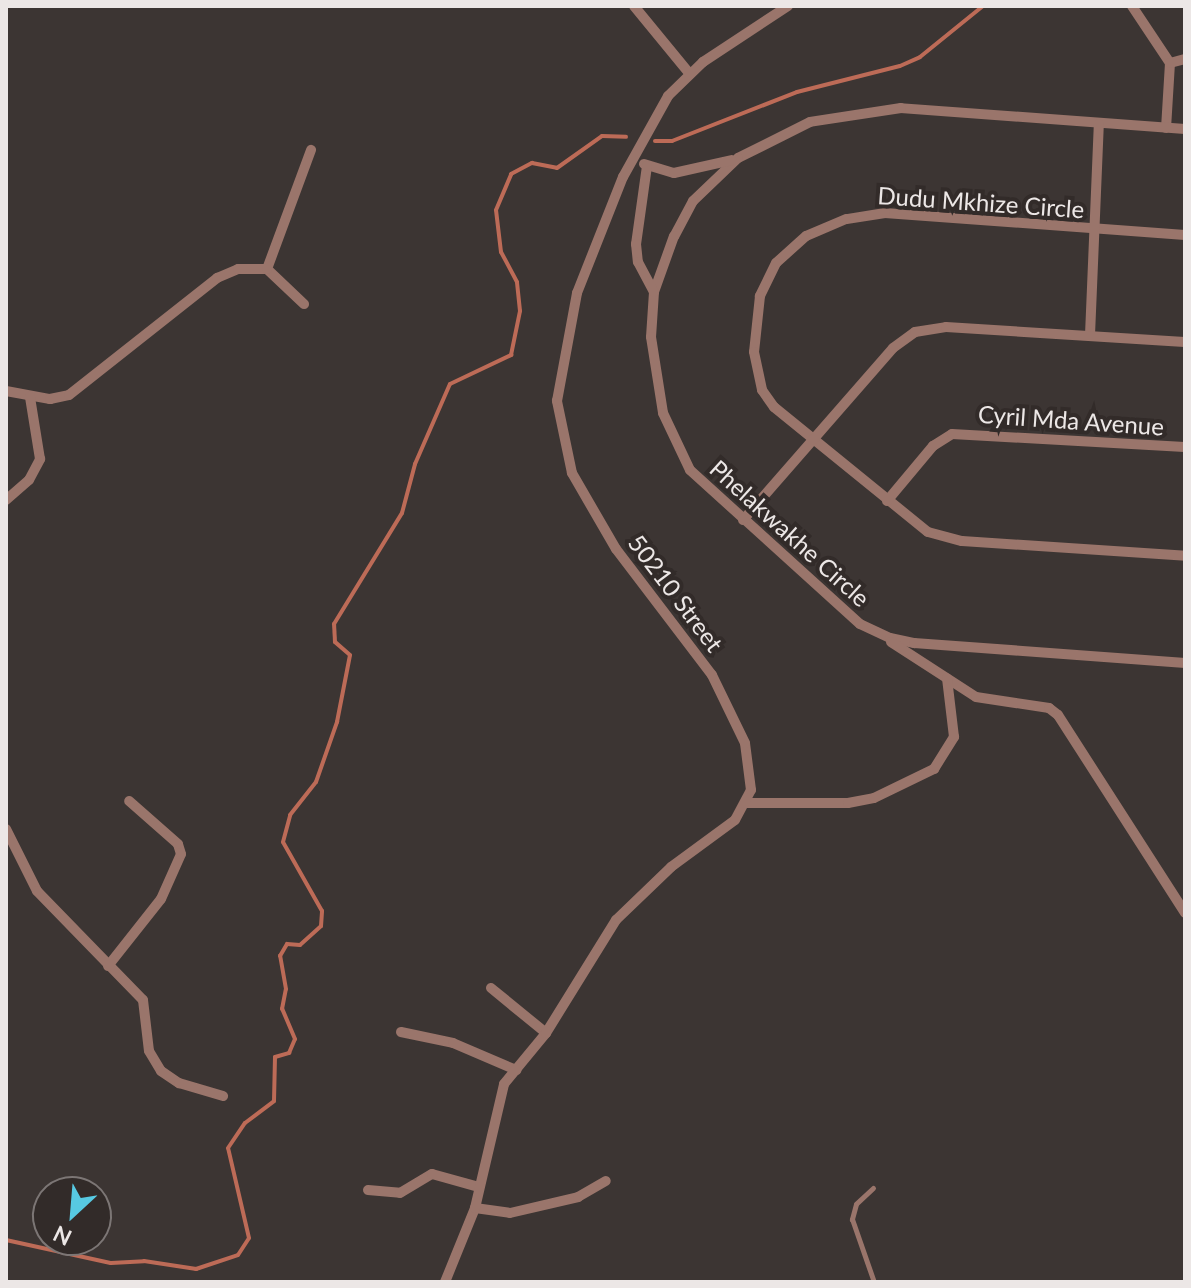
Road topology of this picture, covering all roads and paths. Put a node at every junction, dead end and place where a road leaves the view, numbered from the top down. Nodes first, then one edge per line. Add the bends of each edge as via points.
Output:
1 (634, 6) edge
2 (788, 6) edge
3 (1132, 6) edge
4 (1185, 59) edge
5 (1170, 63) junction
6 (689, 73) junction
7 (1099, 124) junction
8 (1166, 128) junction
9 (1185, 129) edge
10 (311, 150) dead end
11 (633, 158) junction
12 (738, 158) junction
13 (647, 166) junction
14 (1094, 229) junction
15 (1185, 235) edge
16 (267, 269) junction
17 (654, 292) junction
18 (304, 304) dead end
19 (1090, 335) junction
20 (1185, 342) edge
21 (6, 391) edge
22 (30, 397) junction
23 (812, 442) junction
24 (1185, 447) edge
25 (6, 500) edge
26 (887, 501) junction
27 (743, 520) junction
28 (1185, 556) edge
29 (876, 633) junction
30 (1185, 663) edge
31 (947, 678) junction
32 (129, 801) dead end
33 (747, 803) junction
34 (6, 829) edge
35 (1185, 913) edge
36 (108, 966) junction
37 (491, 988) dead end
38 (401, 1032) dead end
39 (546, 1033) junction
40 (516, 1070) junction
41 (223, 1096) dead end
42 (606, 1181) dead end
43 (479, 1187) junction
44 (873, 1188) dead end
45 (368, 1190) dead end
46 (475, 1208) junction
47 (445, 1282) edge
48 (874, 1282) edge

1 - 6 street
2 - 6 street, 50210 Street
3 - 5 street
4 - 5 street
5 - 8 street
6 - 11 street, 50210 Street via 668,96
7 - 8 street, Phelakwakhe Circle
7 - 12 street, Phelakwakhe Circle via 867,109 810,122
7 - 14 street
8 - 9 street, Phelakwakhe Circle
10 - 16 street
11 - 13 street
11 - 33 street, 50210 Street via 577,293 565,337 557,401 560,428 572,473 593,513 686,634 732,713 749,756
12 - 13 street via 674,173
12 - 17 street, Phelakwakhe Circle via 706,185 683,216
13 - 17 street via 636,244 638,262
14 - 15 street, Dudu Mkhize Circle
14 - 19 street
14 - 23 street, Dudu Mkhize Circle via 885,213 846,219 806,236 769,275 760,296 754,352 767,399
16 - 18 street
16 - 22 street via 238,269 217,278 69,395
17 - 27 street, Phelakwakhe Circle via 652,361 671,438 701,483
19 - 20 street
19 - 23 street via 946,327 915,332 893,348
21 - 22 street
22 - 25 street via 40,459 29,480
23 - 26 street, Dudu Mkhize Circle
23 - 27 street
24 - 26 street, Cyril Mda Avenue via 952,434 933,446
26 - 28 street, Dudu Mkhize Circle via 928,532 954,539
27 - 29 street, Phelakwakhe Circle via 831,601
29 - 30 street, Phelakwakhe Circle via 914,643
29 - 31 street
31 - 33 street via 954,737 934,769 874,798 848,803
31 - 35 street via 986,701 1036,706 1058,715
32 - 36 street via 178,844 181,854 161,899
33 - 39 street via 735,820 671,867 616,920
34 - 36 street via 37,891
36 - 41 street via 143,1000 149,1051 161,1071 179,1083
37 - 39 street
38 - 40 street via 453,1043
39 - 40 street
40 - 43 street via 498,1097
42 - 46 street via 578,1197 510,1213
43 - 45 street via 432,1174 400,1193
43 - 46 street
44 - 48 lane via 856,1204 852,1219
46 - 47 street

